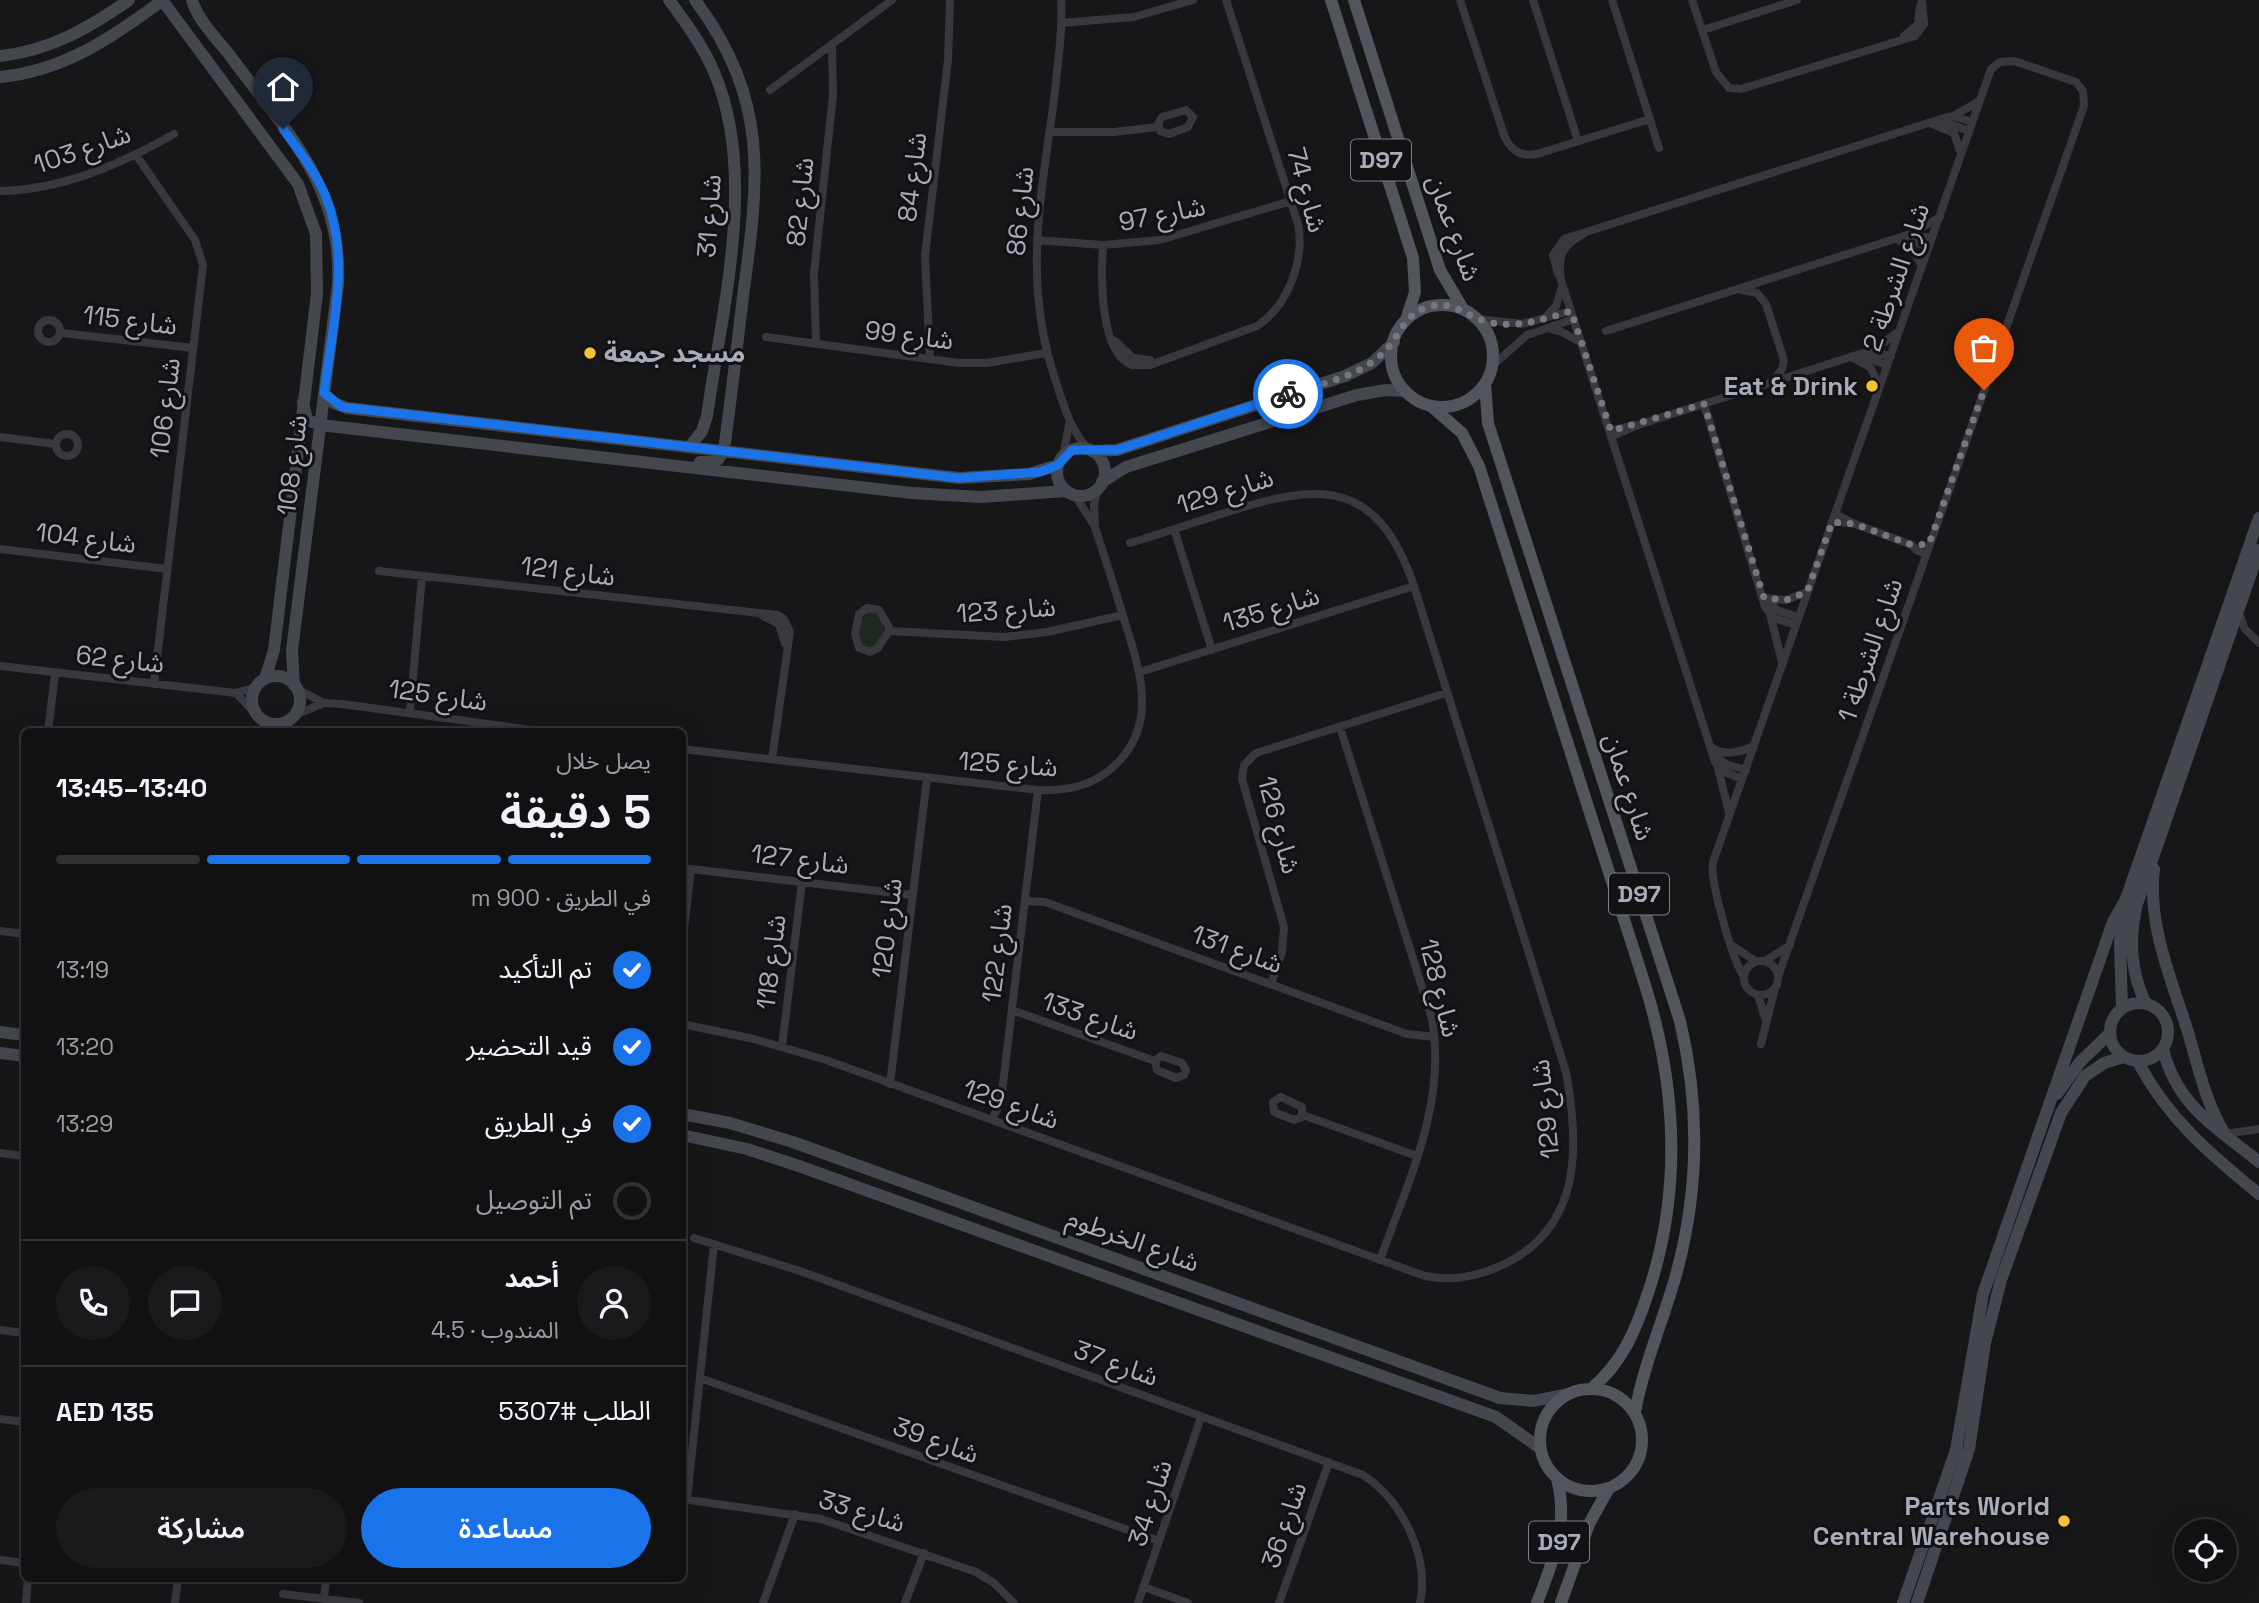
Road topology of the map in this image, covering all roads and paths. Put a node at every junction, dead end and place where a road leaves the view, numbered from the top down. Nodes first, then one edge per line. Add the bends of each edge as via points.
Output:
1 (129, 0) edge
2 (163, 0) edge
3 (192, 0) edge
4 (669, 0) edge
5 (695, 0) edge
6 (892, 0) edge
7 (950, 0) edge
8 (1061, 0) edge
9 (1193, 0) edge
10 (1226, 0) edge
11 (1331, 0) edge
12 (1354, 0) edge
13 (1460, 0) edge
14 (1533, 0) edge
15 (1612, 0) edge
16 (1692, 0) edge
17 (1797, 0) edge
18 (1920, 0) edge
19 (1062, 23) junction
20 (1703, 30) junction
21 (832, 44) junction
22 (818, 55) junction
23 (0, 56) edge
24 (833, 65) junction
25 (0, 77) edge
26 (770, 90) dead end
27 (2083, 91) joint
28 (1980, 100) junction
29 (245, 111) junction
30 (271, 113) junction
31 (1953, 116) junction
32 (1650, 119) junction
33 (1935, 121) junction
34 (1158, 127) dead end
35 (1971, 127) junction
36 (1050, 132) junction
37 (174, 134) dead end
38 (1578, 141) junction
39 (1659, 148) dead end
40 (136, 155) junction
41 (1960, 159) junction
42 (0, 191) edge
43 (1291, 201) junction
44 (735, 214) junction
45 (1940, 217) junction
46 (1908, 234) junction
47 (1896, 239) junction
48 (1037, 240) junction
49 (1931, 243) junction
50 (1104, 245) junction
51 (1922, 266) junction
52 (746, 277) junction
53 (1562, 282) junction
54 (1739, 289) junction
55 (1463, 309) junction
56 (1573, 315) junction
57 (1478, 319) junction
58 (1406, 320) junction
59 (1544, 323) junction
60 (1900, 330) junction
61 (1606, 331) dead end
62 (62, 333) dead end
63 (766, 337) dead end
64 (1394, 342) junction
65 (1582, 343) junction
66 (816, 344) junction
67 (193, 348) junction
68 (1870, 351) junction
69 (1046, 352) junction
70 (1855, 356) junction
71 (930, 358) junction
72 (1889, 361) junction
73 (1492, 366) junction
74 (1772, 381) junction
75 (1485, 384) junction
76 (1879, 388) junction
77 (1405, 391) junction
78 (324, 393) junction
79 (303, 402) junction
80 (1704, 404) junction
81 (1432, 406) junction
82 (1069, 422) junction
83 (320, 425) junction
84 (501, 425) junction
85 (1611, 433) junction
86 (0, 437) edge
87 (462, 441) junction
88 (55, 444) dead end
89 (691, 445) junction
90 (724, 450) junction
91 (1090, 450) junction
92 (1061, 461) junction
93 (673, 465) junction
94 (1100, 485) junction
95 (1070, 492) junction
96 (1833, 518) junction
97 (2259, 518) edge
98 (1096, 527) junction
99 (1174, 529) junction
100 (1130, 543) dead end
101 (1929, 544) junction
102 (1912, 545) junction
103 (0, 549) edge
104 (2259, 550) edge
105 (1926, 554) junction
106 (167, 569) junction
107 (379, 571) dead end
108 (422, 576) junction
109 (1414, 586) junction
110 (1807, 592) junction
111 (1764, 598) junction
112 (2238, 610) junction
113 (1770, 614) junction
114 (1123, 615) junction
115 (1797, 621) junction
116 (890, 631) junction
117 (2259, 643) edge
118 (1212, 650) junction
119 (1782, 664) junction
120 (0, 666) edge
121 (1140, 672) junction
122 (55, 673) junction
123 (260, 683) junction
124 (154, 684) junction
125 (296, 687) junction
126 (236, 693) junction
127 (1446, 693) junction
128 (324, 703) junction
129 (410, 711) junction
130 (259, 721) edge
131 (291, 722) edge
132 (1340, 727) junction
133 (48, 728) edge
134 (520, 728) edge
135 (1754, 746) junction
136 (686, 749) edge
137 (1712, 750) junction
138 (772, 759) junction
139 (1717, 765) junction
140 (1746, 769) junction
141 (927, 778) junction
142 (1742, 779) junction
143 (1038, 790) junction
144 (1728, 819) junction
145 (2156, 851) junction
146 (687, 868) edge
147 (802, 882) junction
148 (912, 895) junction
149 (2126, 899) junction
150 (1025, 901) junction
151 (0, 931) edge
152 (21, 934) edge
153 (1733, 946) junction
154 (1790, 946) junction
155 (1755, 961) junction
156 (1765, 961) junction
157 (1744, 977) junction
158 (1778, 977) junction
159 (1271, 984) junction
160 (1775, 988) junction
161 (1758, 995) junction
162 (2147, 1003) junction
163 (2122, 1007) junction
164 (1012, 1010) junction
165 (1765, 1018) junction
166 (686, 1025) edge
167 (0, 1032) edge
168 (2109, 1034) junction
169 (21, 1035) edge
170 (1434, 1037) junction
171 (1761, 1044) dead end
172 (782, 1047) junction
173 (2163, 1049) junction
174 (0, 1053) edge
175 (21, 1056) edge
176 (2124, 1057) junction
177 (1155, 1061) dead end
178 (2138, 1062) junction
179 (890, 1084) junction
180 (2046, 1114) junction
181 (686, 1115) edge
182 (1303, 1115) dead end
183 (992, 1120) junction
184 (2259, 1129) edge
185 (2225, 1134) junction
186 (686, 1136) edge
187 (0, 1153) edge
188 (21, 1156) edge
189 (1417, 1156) junction
190 (2259, 1162) edge
191 (2259, 1194) edge
192 (694, 1238) dead end
193 (714, 1244) junction
194 (1380, 1260) junction
195 (0, 1331) edge
196 (21, 1334) edge
197 (700, 1378) junction
198 (1592, 1388) junction
199 (1567, 1394) junction
200 (1635, 1412) junction
201 (1200, 1417) junction
202 (0, 1419) edge
203 (21, 1422) edge
204 (1540, 1448) junction
205 (1329, 1462) junction
206 (1557, 1479) junction
207 (1609, 1488) junction
208 (686, 1491) edge
209 (686, 1499) edge
210 (795, 1514) junction
211 (1159, 1541) junction
212 (924, 1553) junction
213 (0, 1560) edge
214 (21, 1563) edge
215 (28, 1582) edge
216 (178, 1582) edge
217 (326, 1582) edge
218 (1144, 1587) junction
219 (283, 1594) dead end
220 (324, 1598) junction
221 (26, 1603) edge
222 (175, 1603) edge
223 (359, 1603) edge
224 (763, 1603) edge
225 (905, 1603) edge
226 (1014, 1603) edge
227 (1138, 1603) edge
228 (1188, 1603) edge
229 (1279, 1603) edge
230 (1420, 1603) edge
231 (1537, 1603) edge
232 (1561, 1603) edge
233 (1903, 1603) edge
234 (1917, 1603) edge

1 - 23 street via 74,35
2 - 25 street via 84,52 48,68
2 - 29 street, شارع 108
3 - 30 street, شارع 108
4 - 44 street, شارع 31 via 704,52 726,104 735,165
5 - 52 street, شارع 31 via 735,67 753,126 756,193
6 - 21 street
7 - 71 street, شارع 84 via 948,60 925,256
8 - 19 street, شارع 86
9 - 19 street via 1134,17
10 - 43 street, شارع 74
11 - 58 main road, شارع عمان / D97 via 1413,258 1415,292
12 - 55 main road, شارع عمان / D97 via 1440,270
13 - 38 street via 1508,144 1531,155
14 - 38 street
15 - 32 street
16 - 20 street
17 - 20 street
18 - 20 street via 1917,24 1896,41 1736,89 1729,88 1716,72
19 - 36 street, شارع 86
21 - 22 street
21 - 24 street, شارع 82
22 - 24 street
22 - 26 street
24 - 66 street, شارع 82 via 815,264
27 - 28 street, شارع الشرطة 2 via 2076,82 2018,62 2000,62 1991,69
27 - 101 street, شارع الشرطة 1 via 2084,106
28 - 31 street
28 - 35 street, شارع الشرطة 2
29 - 30 street via 254,101
29 - 79 street, شارع 108 via 298,184 316,234 317,293
30 - 78 street, شارع 108 via 320,183 334,223 338,284
31 - 33 street
31 - 35 street
32 - 38 street
32 - 39 street
33 - 35 street
33 - 41 street via 1954,133
33 - 53 street via 1583,234 1561,252
34 - 36 street
35 - 41 street, شارع الشرطة 2
36 - 48 street, شارع 86
37 - 40 street, شارع 103
40 - 42 street, شارع 103 via 68,180
40 - 67 street, شارع 106 via 201,253
41 - 45 street, شارع الشرطة 2
43 - 50 street, شارع 97 via 1176,237
43 - 50 street, شارع 74 via 1300,232 1300,258 1271,314 1257,326 1142,366 1119,357 1112,338 1102,293
44 - 52 street via 732,274
44 - 89 street, شارع 31 via 707,416
45 - 46 street
45 - 49 street, شارع الشرطة 2
46 - 47 street
46 - 49 street
47 - 49 street
47 - 51 street via 1911,248
47 - 54 street
48 - 50 street, شارع 97
48 - 69 street, شارع 86 via 1036,295
49 - 51 street, شارع الشرطة 2
51 - 60 street, شارع الشرطة 2
52 - 90 street, شارع 31
53 - 56 street
53 - 59 street via 1556,306
54 - 61 street
54 - 74 street via 1757,293 1766,304 1784,360
55 - 57 main road
55 - 58 main road via 1439,305
56 - 59 street
56 - 65 street
57 - 59 street
57 - 73 main road via 1489,337
58 - 64 main road
59 - 65 street
59 - 73 street
60 - 68 street
60 - 72 street, شارع الشرطة 2
62 - 67 street, شارع 115
63 - 66 street, شارع 99
64 - 77 main road via 1392,363
64 - 91 street via 1371,363 1345,376 1117,450
65 - 85 street
66 - 71 street, شارع 99
67 - 106 street, شارع 106
68 - 70 street
68 - 72 street
69 - 71 street, شارع 99 via 987,363
69 - 82 street, شارع 86
70 - 72 street
70 - 74 street
70 - 76 street via 1870,367
72 - 76 street, شارع الشرطة 2
73 - 75 main road
74 - 80 street
75 - 81 main road via 1456,405
75 - 200 main road, شارع عمان / D97 via 1488,423 1667,981 1689,1066 1695,1135 1686,1230
76 - 96 street, شارع الشرطة 2
77 - 81 main road
77 - 94 street via 1357,395 1126,467
78 - 83 street, شارع 108
78 - 84 street via 347,408
79 - 83 street via 307,420
79 - 123 street, شارع 108 via 274,650
80 - 85 street
80 - 111 street
81 - 198 main road, شارع عمان / D97 via 1462,433 1479,466 1646,988 1666,1068 1673,1138 1664,1234 1633,1334 1612,1369
82 - 91 street, شارع 86
82 - 92 street, شارع 86
83 - 87 street
83 - 125 street, شارع 108 via 292,650
84 - 87 street via 460,428 456,433
84 - 89 street
85 - 137 street
86 - 88 street
87 - 93 street
89 - 90 street
90 - 92 street via 959,478 1028,474
90 - 93 street via 713,462
91 - 92 street via 1077,448
91 - 94 street via 1102,461
92 - 95 street via 1059,479
93 - 95 street via 955,497
94 - 95 street via 1087,495
94 - 98 street, شارع 125 via 1094,505
95 - 98 street, شارع 125
96 - 102 street
96 - 110 street, شارع الشرطة 2
97 - 149 street
98 - 114 street, شارع 125
99 - 100 street, شارع 129
99 - 109 street, شارع 129 via 1275,496 1328,494 1360,506 1386,527 1403,554
99 - 118 street
101 - 102 street
101 - 105 street, شارع الشرطة 1
102 - 105 street
103 - 106 street, شارع 104
104 - 112 street
105 - 154 street, شارع الشرطة 1
106 - 124 street, شارع 106
107 - 108 street, شارع 121
108 - 129 street
108 - 138 street, شارع 121 via 753,613 779,624 785,650
109 - 118 street, شارع 135
109 - 127 street, شارع 129
110 - 111 street via 1786,600
110 - 115 street, شارع الشرطة 2
111 - 113 street
111 - 115 street
112 - 117 street via 2245,629
112 - 145 street
113 - 115 street
113 - 119 street
114 - 116 street, شارع 123 via 1004,637
114 - 121 street, شارع 125
115 - 119 street, شارع الشرطة 2
116 - 116 street via 883,613 867,608 859,614 855,641 863,651 874,652
118 - 121 street, شارع 135
119 - 135 street, شارع الشرطة 2
120 - 122 street, شارع 62
121 - 143 street, شارع 125 via 1141,719 1122,757 1079,787
122 - 124 street, شارع 62
122 - 133 street
123 - 125 street via 277,676
123 - 126 street, شارع 62
123 - 130 street via 251,697
124 - 126 street, شارع 62
125 - 128 street, شارع 125
125 - 131 street via 300,699
126 - 130 street
127 - 132 street, شارع 126
127 - 194 street, شارع 129 via 1562,1054 1572,1109 1573,1168 1563,1204 1550,1226 1505,1264 1445,1278
128 - 129 street, شارع 125
128 - 131 street, شارع 125
129 - 134 street, شارع 125
130 - 131 street via 273,725
132 - 159 street, شارع 126 via 1256,753 1242,770 1282,916 1282,953
132 - 170 street, شارع 128 via 1432,1018
135 - 137 street via 1732,753
135 - 140 street, شارع الشرطة 2
136 - 138 street, شارع 125
137 - 139 street
137 - 140 street via 1728,765
138 - 141 street, شارع 125
139 - 142 street
139 - 144 street
140 - 142 street, شارع الشرطة 2
141 - 143 street, شارع 125
141 - 148 street, شارع 120
142 - 144 street, شارع الشرطة 2
143 - 150 street, شارع 122
144 - 153 street, شارع الشرطة 2 via 1711,874
145 - 162 street via 2137,904 2132,937 2134,973
145 - 185 street via 2152,885 2157,928 2206,1093
146 - 147 street, شارع 127
147 - 148 street, شارع 127
147 - 172 street, شارع 118
148 - 179 street, شارع 120
149 - 163 street via 2120,942
149 - 180 street via 2113,922
150 - 159 street, شارع 131 via 1045,902
150 - 164 street, شارع 122
151 - 152 street
153 - 155 street
153 - 157 street, شارع الشرطة 2
154 - 156 street
154 - 158 street, شارع الشرطة 1
155 - 156 street
155 - 157 street
156 - 158 street
157 - 161 street via 1749,990
158 - 160 street
159 - 170 street, شارع 131 via 1407,1034
160 - 161 street
160 - 165 street
161 - 165 street
162 - 163 street
162 - 173 street via 2166,1022
163 - 168 street via 2112,1019
164 - 177 street, شارع 133
164 - 183 street, شارع 122 via 1001,1101
165 - 171 street
166 - 172 street, شارع 129
167 - 169 street
168 - 176 street via 2115,1050
168 - 180 street via 2071,1073
170 - 189 street, شارع 128 via 1436,1090
172 - 179 street, شارع 129
173 - 178 street
173 - 185 street via 2183,1097
174 - 175 street
176 - 178 street
176 - 234 street via 2085,1076 2061,1113 1998,1290 1969,1449
178 - 191 street via 2186,1132
179 - 183 street, شارع 129
180 - 233 street via 1983,1294 1956,1450
181 - 199 street, شارع الخرطوم via 793,1142 1500,1398 1534,1401
182 - 189 street
183 - 194 street, شارع 129
184 - 185 street
185 - 190 street
186 - 204 street, شارع الخرطوم via 796,1165 1496,1417
187 - 188 street
189 - 194 street, شارع 128
192 - 193 street, شارع 37
193 - 197 street
193 - 201 street, شارع 37
195 - 196 street
197 - 208 street
197 - 211 street, شارع 39
198 - 199 main road
198 - 200 main road via 1617,1395
199 - 204 main road via 1548,1411
200 - 207 main road via 1643,1437 1638,1462 1621,1482
201 - 205 street, شارع 37
201 - 211 street, شارع 34
202 - 203 street
204 - 206 main road
205 - 229 street, شارع 36
205 - 230 street, شارع 37 via 1363,1475 1393,1502 1421,1562
206 - 207 main road via 1576,1489
206 - 231 main road, D97 via 1562,1506 1560,1541
207 - 232 main road, D97 via 1589,1524
209 - 210 street, شارع 33
210 - 212 street, شارع 33 via 847,1526
210 - 224 street
211 - 218 street, شارع 34
212 - 225 street
212 - 226 street, شارع 33 via 985,1577
213 - 214 street
215 - 221 street
216 - 222 street
217 - 220 street
218 - 227 street, شارع 34
218 - 228 street
219 - 220 street
220 - 223 street

